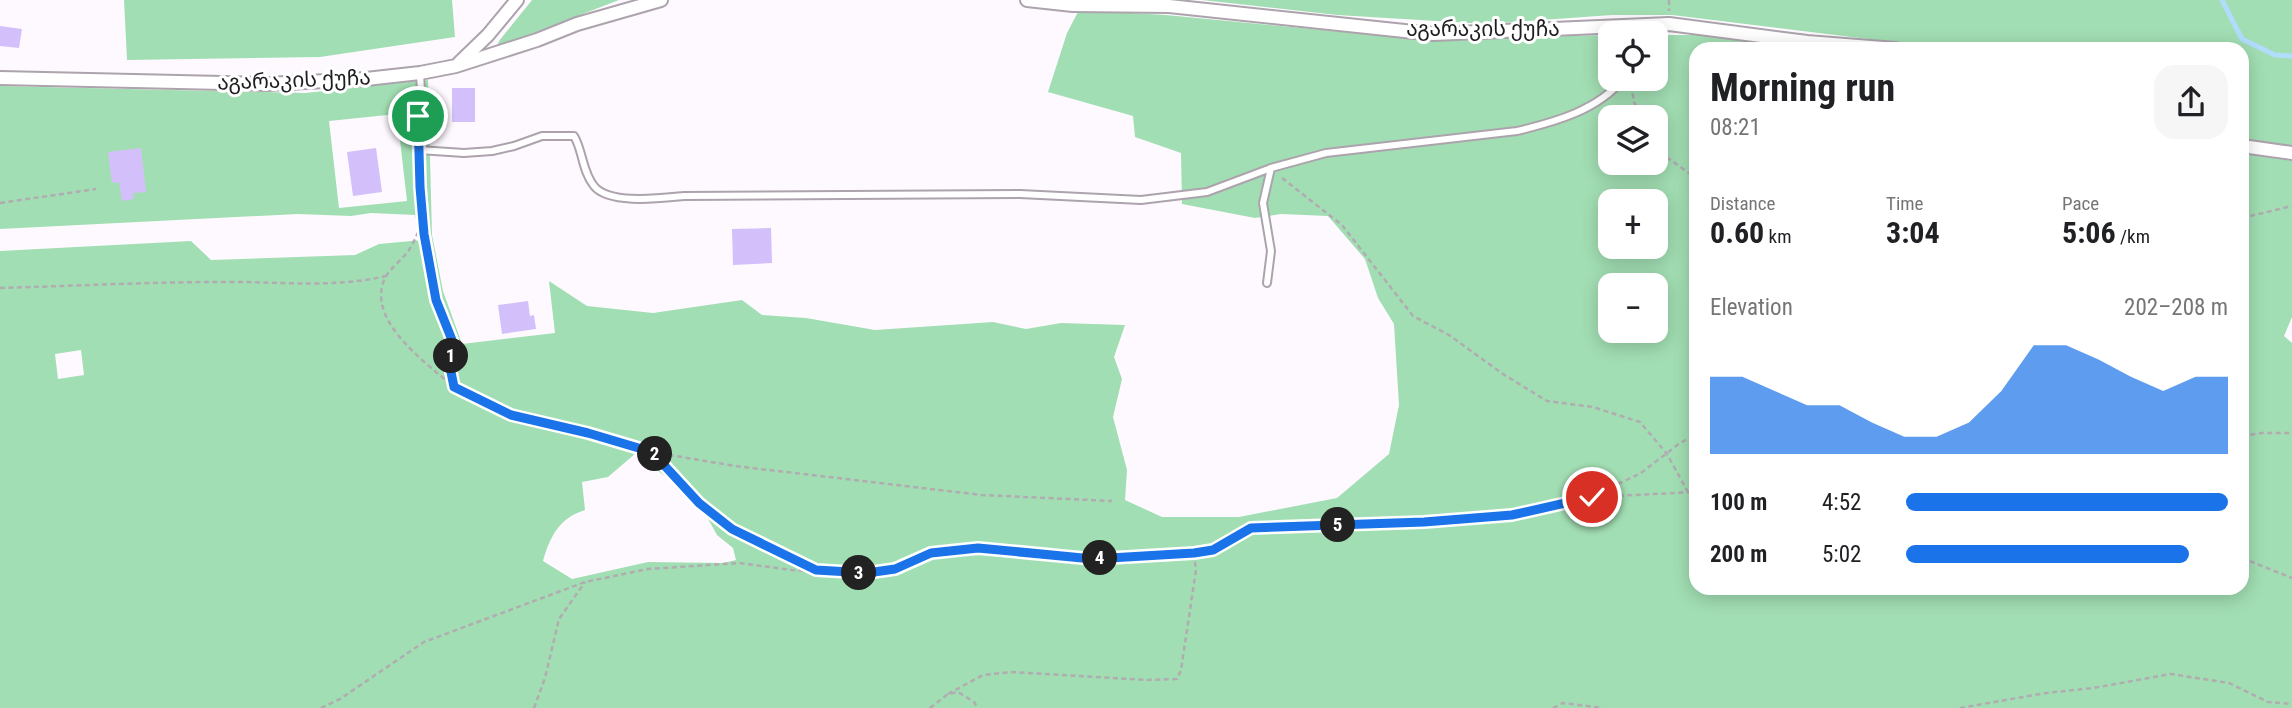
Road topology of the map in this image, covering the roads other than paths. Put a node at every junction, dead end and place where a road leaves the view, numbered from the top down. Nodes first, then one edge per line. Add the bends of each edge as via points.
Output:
1 (517, 0) edge
2 (661, 0) edge
3 (1027, 0) edge
4 (1668, 24) edge
5 (1598, 30) edge
6 (1807, 42) edge
7 (456, 66) junction
8 (420, 72) junction
9 (0, 78) edge
10 (1611, 91) edge
11 (2249, 147) edge
12 (419, 150) junction
13 (2292, 153) edge
14 (1270, 168) junction
15 (420, 187) road end
16 (1267, 283) dead end

1 - 7 street
2 - 7 street, აგარაკის ქუჩა
3 - 5 street, აგარაკის ქუჩა via 1168,6 1433,34
4 - 6 street, აგარაკის ქუჩა
7 - 8 street, აგარაკის ქუჩა
8 - 9 street, აგარაკის ქუჩა via 267,84
8 - 12 lane
10 - 14 lane via 1590,107 1517,131 1326,153
11 - 13 street
12 - 14 lane via 492,151 542,136 573,136 595,187 607,195 645,199 1020,194 1141,200 1207,192
12 - 15 lane
14 - 16 lane via 1264,203 1271,251

